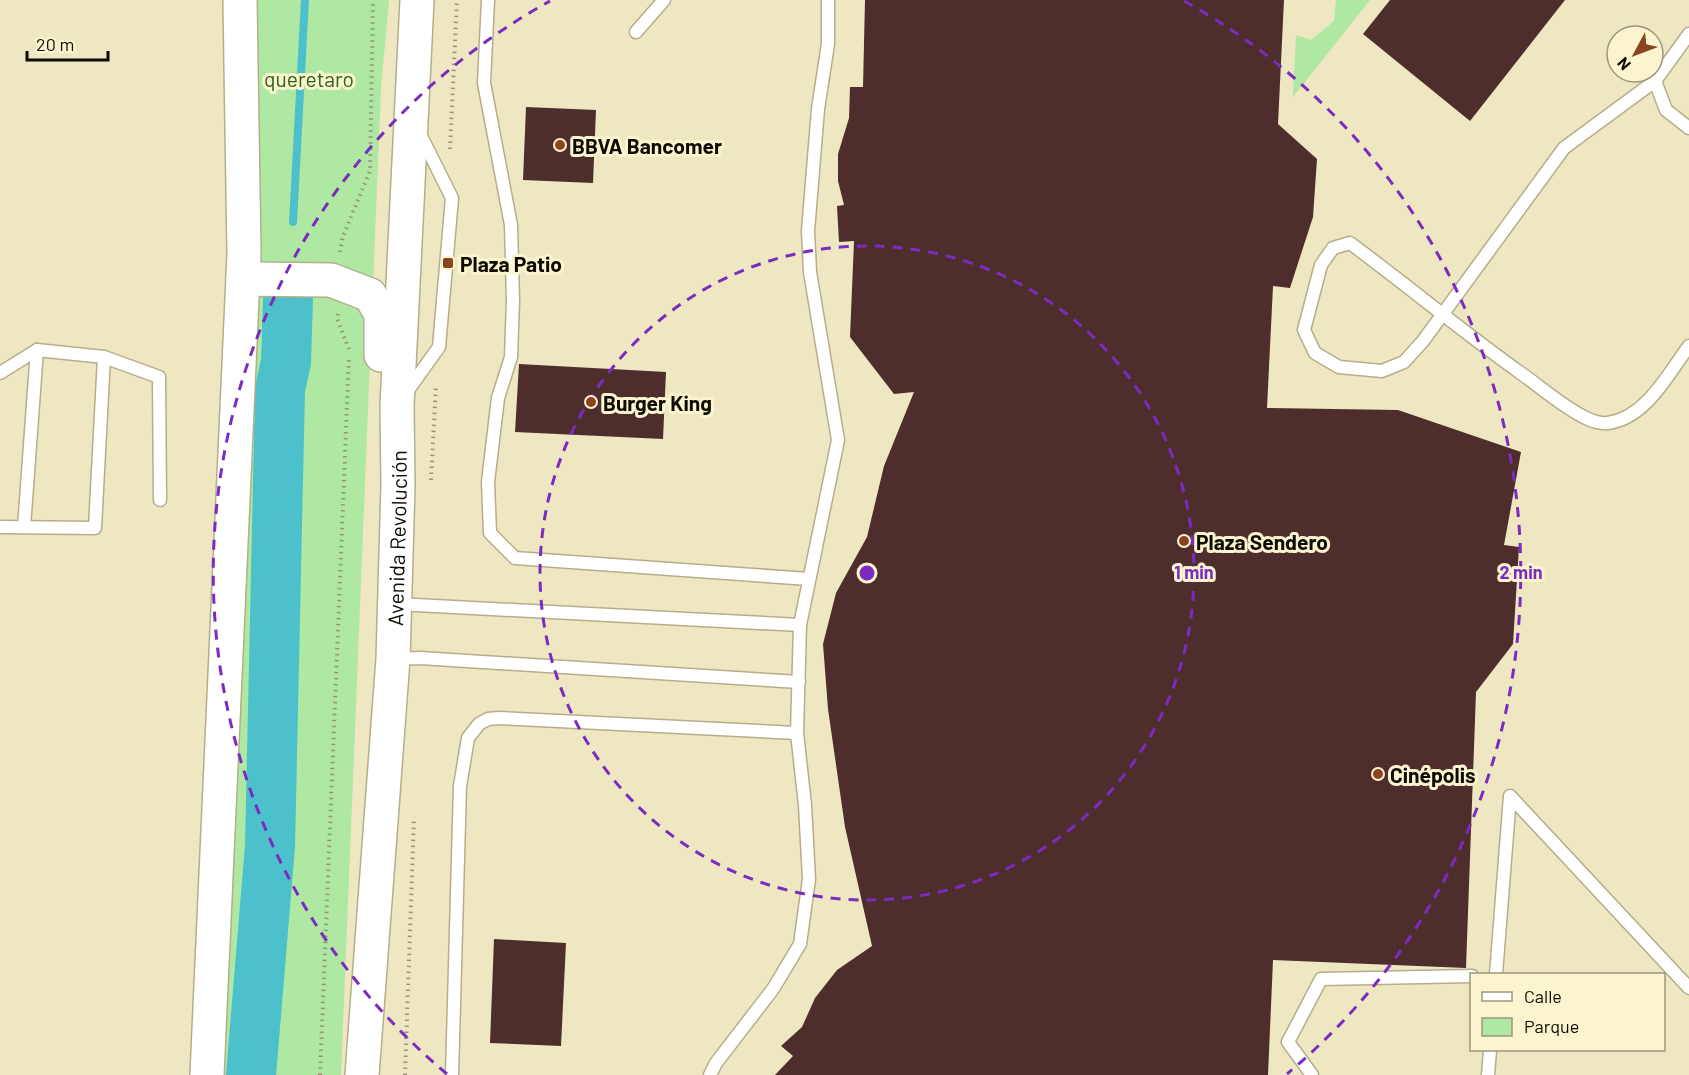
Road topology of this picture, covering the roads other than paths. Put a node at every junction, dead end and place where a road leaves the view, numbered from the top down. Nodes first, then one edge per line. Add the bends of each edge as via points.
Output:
1 (240, 0) edge
2 (417, 0) edge
3 (488, 0) edge
4 (664, 0) edge
5 (828, 0) edge
6 (636, 32) dead end
7 (1689, 34) edge
8 (1665, 67) edge
9 (1651, 84) edge
10 (1656, 84) edge
11 (412, 118) junction
12 (1689, 128) edge
13 (251, 278) junction
14 (1444, 314) junction
15 (1689, 346) edge
16 (37, 350) junction
17 (104, 357) junction
18 (0, 373) edge
19 (397, 406) junction
20 (398, 485) junction
21 (160, 500) dead end
22 (0, 527) edge
23 (24, 527) junction
24 (809, 579) junction
25 (395, 604) junction
26 (800, 625) junction
27 (393, 659) junction
28 (799, 682) junction
29 (797, 733) junction
30 (1496, 973) edge
31 (1470, 976) edge
32 (1689, 988) edge
33 (1490, 1051) edge
34 (207, 1075) edge
35 (362, 1075) edge
36 (452, 1075) edge
37 (710, 1075) edge
38 (1312, 1075) edge
39 (1488, 1075) edge

1 - 13 main road via 244,254
2 - 11 main road, Avenida Revolución
3 - 24 lane via 484,83 512,225 513,301 511,357 498,398 488,482 490,533 515,558
4 - 6 lane
5 - 24 lane via 828,44 818,109 808,231 810,272 838,440
7 - 8 lane
9 - 14 lane via 1564,148
10 - 12 lane via 1666,110
11 - 19 main road, Avenida Revolución
11 - 19 lane via 452,198 439,347
13 - 20 main road via 335,280 370,295 381,314 378,450
13 - 34 main road
14 - 14 lane via 1404,362 1382,371 1339,367 1315,353 1304,330 1321,265 1334,248 1350,243
14 - 15 lane via 1570,409 1607,423 1644,405
16 - 17 lane
16 - 18 lane
16 - 23 lane
17 - 21 lane via 159,377
17 - 23 lane via 95,528
19 - 20 main road, Avenida Revolución
20 - 25 main road, Avenida Revolución
22 - 23 lane
24 - 26 lane
25 - 26 lane
25 - 27 main road, Avenida Revolución
26 - 28 lane
27 - 28 lane
27 - 35 main road, Avenida Revolución
28 - 29 lane
29 - 36 lane via 488,719 479,724 468,738 460,786
29 - 37 lane via 806,805 809,879 800,944 773,989
30 - 32 lane via 1510,796
31 - 38 lane via 1321,979 1288,1042
33 - 39 lane

